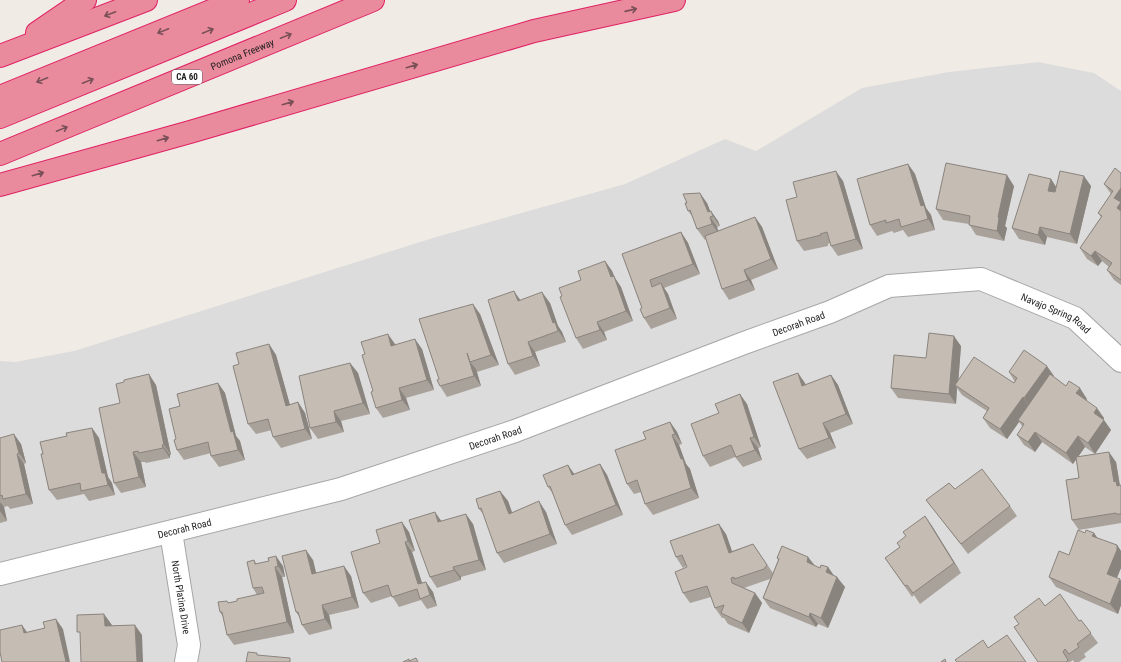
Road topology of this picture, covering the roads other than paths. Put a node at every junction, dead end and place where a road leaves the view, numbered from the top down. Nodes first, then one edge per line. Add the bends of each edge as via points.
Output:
1 (85, 0) edge
2 (146, 0) edge
3 (238, 0) edge
4 (285, 0) edge
5 (373, 0) edge
6 (674, 0) edge
7 (2, 55) edge
8 (0, 97) edge
9 (0, 117) edge
10 (0, 154) edge
11 (0, 185) edge
12 (981, 279) joint
13 (1121, 361) edge
14 (171, 532) junction
15 (0, 574) edge
16 (186, 662) edge

1 - 7 highway
2 -> 7 highway
3 -> 8 highway
9 -> 4 highway
10 -> 5 highway, Pomona Freeway / CA 60
11 -> 6 highway via 534,31
12 - 13 street, Navajo Spring Road via 1075,318
12 - 14 street, Decorah Road via 889,286 830,312 515,431 341,489
14 - 15 street, Decorah Road
14 - 16 street, North Platina Drive via 189,645

